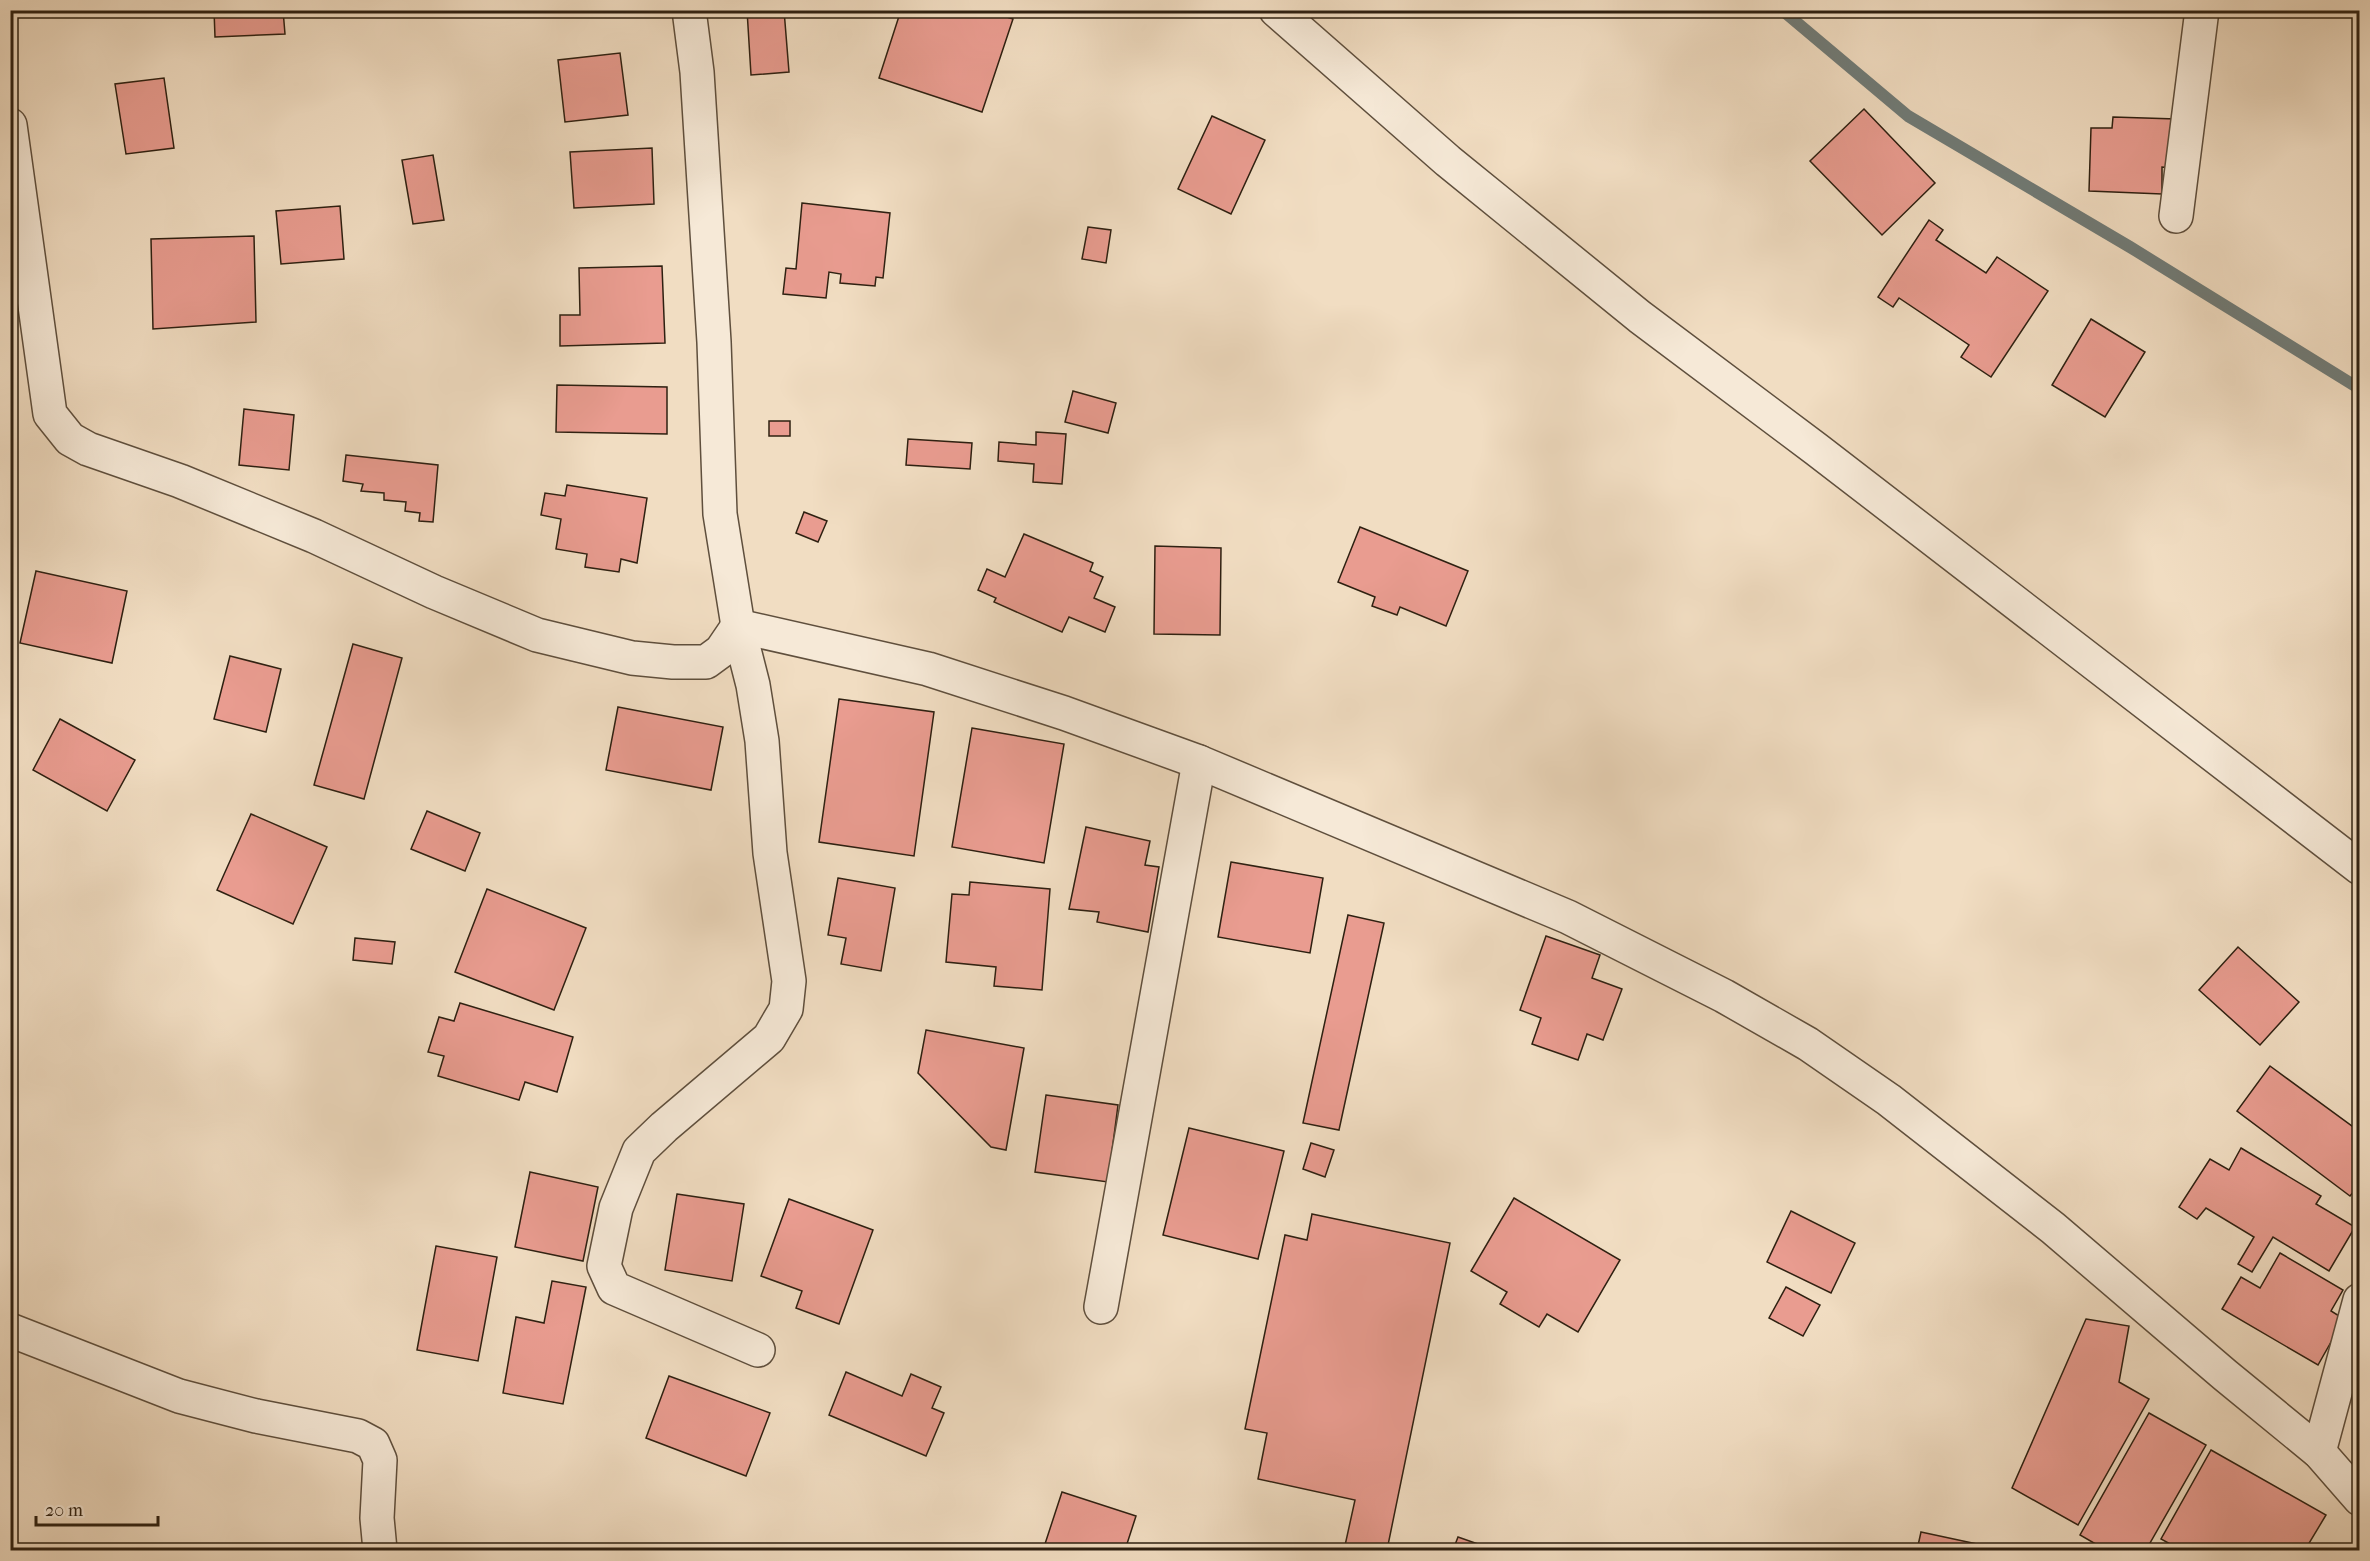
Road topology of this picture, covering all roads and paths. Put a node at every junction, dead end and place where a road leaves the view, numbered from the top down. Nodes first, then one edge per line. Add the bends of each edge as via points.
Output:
1 (689, 10) edge
2 (1276, 10) edge
3 (2202, 10) edge
4 (10, 125) edge
5 (2176, 216) dead end
6 (738, 626) junction
7 (1199, 762) junction
8 (2360, 868) edge
9 (2360, 1300) edge
10 (1101, 1307) dead end
11 (10, 1330) edge
12 (758, 1350) dead end
13 (2319, 1452) junction
14 (2360, 1499) edge
15 (380, 1551) edge

1 - 6 street via 697,72 714,342 720,514
2 - 8 street via 1448,161 1640,317
3 - 5 street
4 - 6 street via 50,414 70,439 304,532 537,635 632,658 706,662 721,651
6 - 7 street via 928,669
6 - 12 street via 762,741 770,854 789,981 786,1009 769,1038 639,1151 616,1208 604,1266 614,1288
7 - 10 street
7 - 13 street via 1568,917 1724,996 1808,1044 1889,1100 2053,1228
9 - 13 street
11 - 15 street via 179,1396 358,1436 373,1444 380,1460
13 - 14 street

